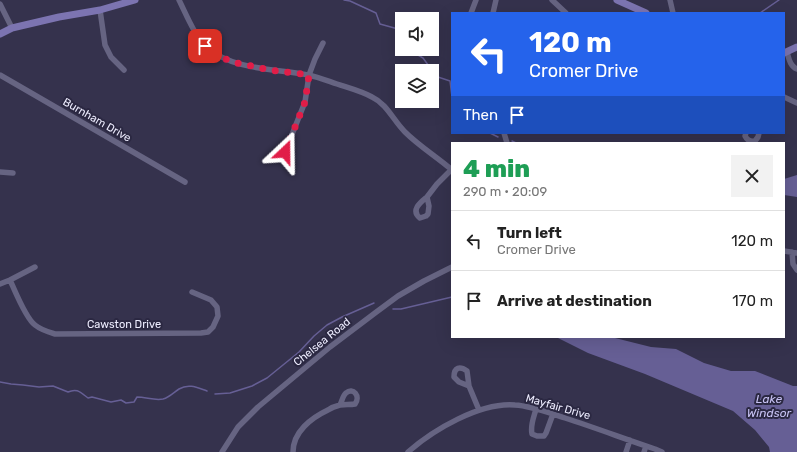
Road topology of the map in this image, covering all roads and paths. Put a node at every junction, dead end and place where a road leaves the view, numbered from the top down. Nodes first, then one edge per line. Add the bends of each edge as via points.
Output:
1 (135, 0) edge
2 (179, 0) edge
3 (476, 0) edge
4 (496, 0) edge
5 (552, 0) edge
6 (617, 0) edge
7 (670, 0) edge
8 (0, 4) edge
9 (100, 10) junction
10 (471, 12) edge
11 (493, 12) edge
12 (565, 12) edge
13 (644, 12) edge
14 (673, 12) edge
15 (12, 28) junction
16 (0, 34) edge
17 (323, 43) dead end
18 (797, 47) edge
19 (785, 52) edge
20 (797, 69) edge
21 (124, 70) dead end
22 (0, 75) edge
23 (309, 75) junction
24 (785, 97) edge
25 (797, 103) edge
26 (746, 134) edge
27 (759, 134) edge
28 (751, 142) edge
29 (751, 142) edge
30 (285, 152) dead end
31 (451, 169) edge
32 (451, 171) edge
33 (0, 172) edge
34 (13, 173) dead end
35 (185, 182) dead end
36 (427, 197) dead end
37 (785, 251) edge
38 (795, 252) edge
39 (35, 267) dead end
40 (451, 267) edge
41 (797, 270) edge
42 (10, 280) junction
43 (0, 284) edge
44 (192, 292) dead end
45 (468, 386) dead end
46 (340, 405) dead end
47 (536, 409) junction
48 (479, 410) junction
49 (553, 414) junction
50 (630, 440) junction
51 (646, 446) junction
52 (222, 452) edge
53 (293, 452) edge
54 (408, 452) edge
55 (626, 452) edge
56 (644, 452) edge
57 (662, 452) edge

1 - 9 main road
2 - 23 street via 205,46 220,57 270,70
3 - 10 street
4 - 11 street
5 - 12 street
6 - 13 main road
7 - 14 street
8 - 15 street
9 - 15 main road
9 - 21 street via 105,45
15 - 16 main road
17 - 23 street
18 - 19 main road
19 - 20 street via 790,63
22 - 35 street, Burnham Drive
23 - 30 street via 305,102
23 - 31 street via 379,100 405,131
24 - 25 street
26 - 28 street
27 - 29 street via 755,141
32 - 36 street
33 - 34 street
37 - 38 street
38 - 41 street via 793,264
39 - 42 street
40 - 52 street, Chelsea Road via 398,296 325,351 258,407 238,427
42 - 43 street
42 - 44 street, Cawston Drive via 34,325 56,334 208,332 218,316 217,306 211,300
45 - 48 street
46 - 53 street via 318,414 308,422 294,442
47 - 48 street, Mayfair Drive via 514,405
47 - 49 street, Mayfair Drive
47 - 49 street via 531,427 532,434 536,436 544,436
48 - 54 street, Mayfair Drive via 450,423
49 - 50 street, Mayfair Drive
50 - 51 street, Mayfair Drive
50 - 55 street
51 - 56 street
51 - 57 street, Mayfair Drive

